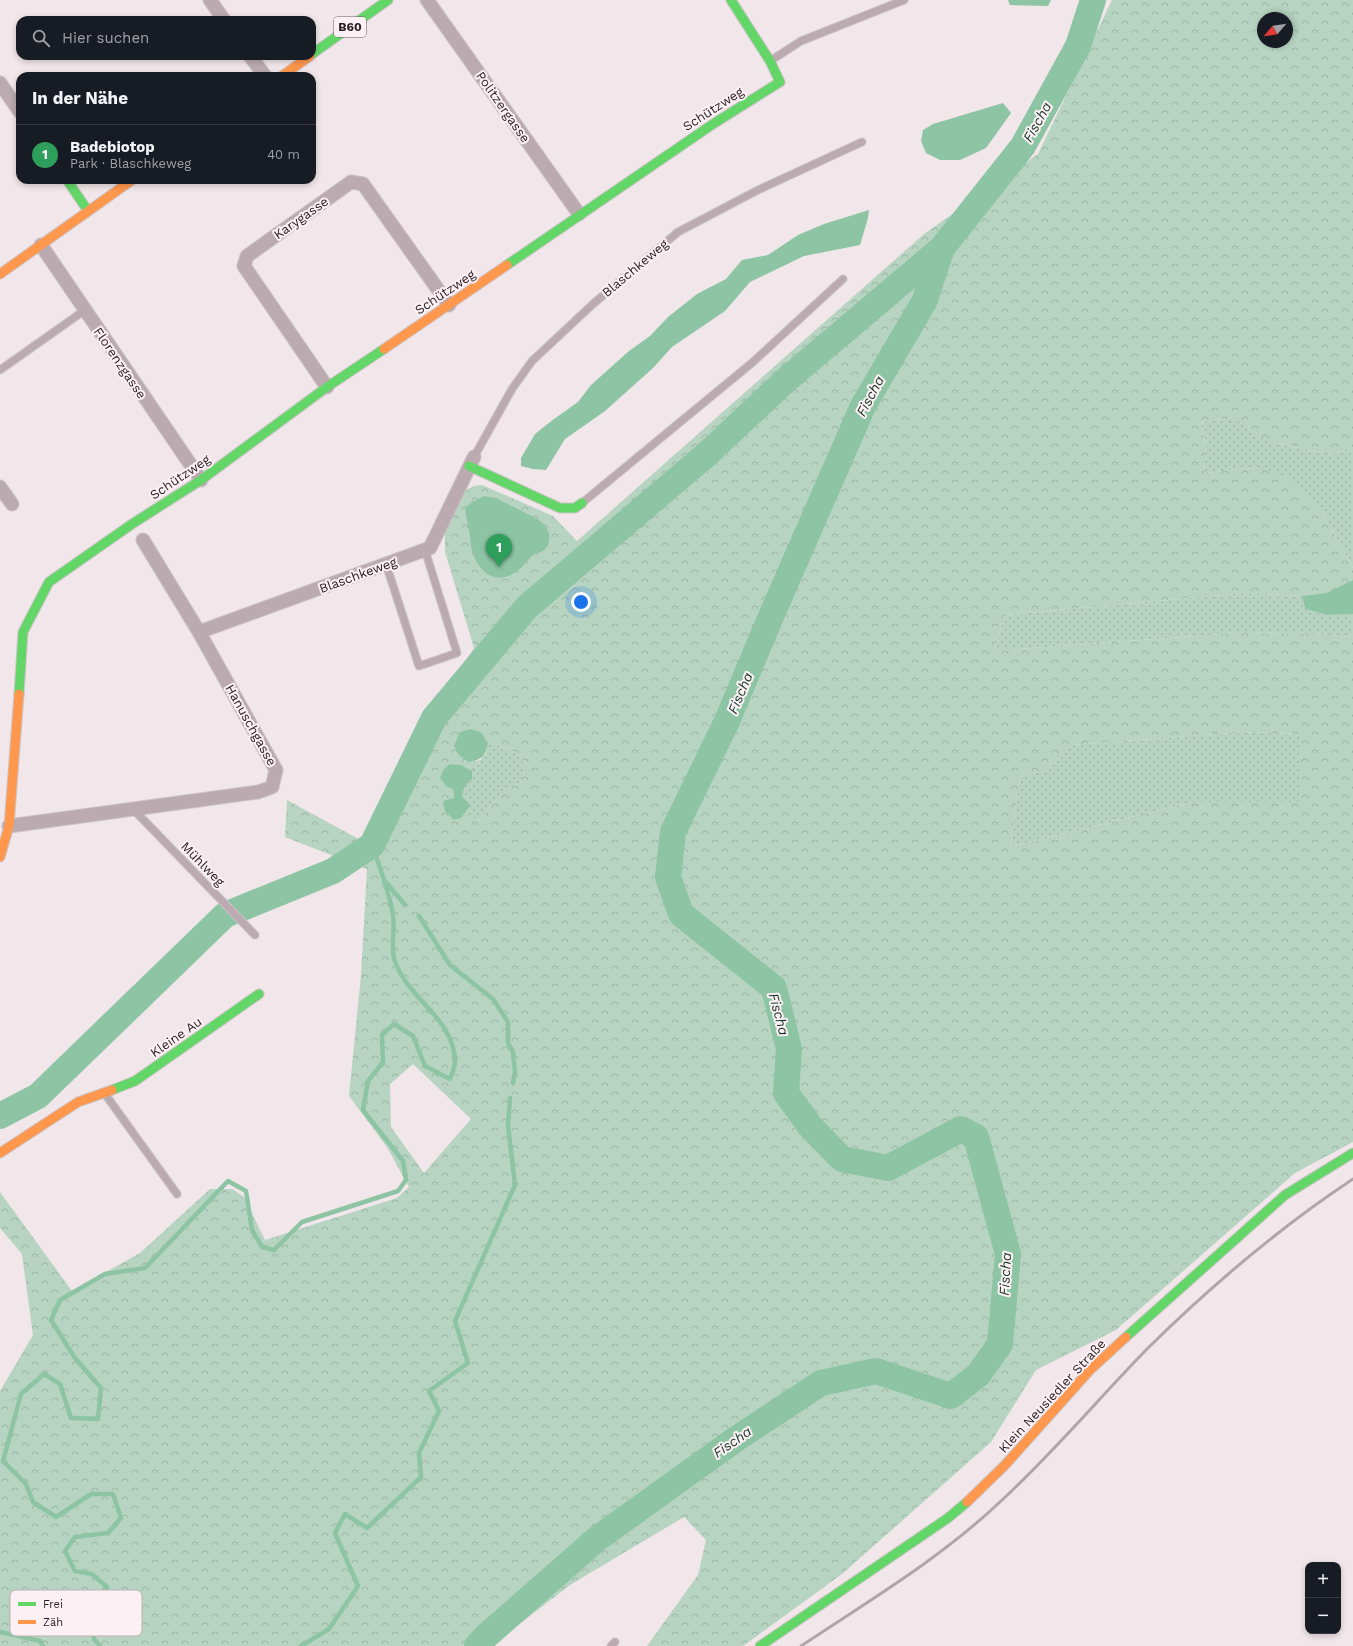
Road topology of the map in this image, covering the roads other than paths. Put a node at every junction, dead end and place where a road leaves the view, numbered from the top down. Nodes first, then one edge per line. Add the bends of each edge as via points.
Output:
1 (210, 0) edge
2 (388, 0) edge
3 (428, 0) edge
4 (731, 0) edge
5 (904, 0) edge
6 (221, 16) edge
7 (316, 51) edge
8 (253, 60) edge
9 (304, 60) edge
10 (770, 61) junction
11 (262, 72) edge
12 (288, 72) edge
13 (0, 83) edge
14 (16, 106) edge
15 (862, 142) dead end
16 (70, 184) edge
17 (126, 184) edge
18 (88, 211) junction
19 (580, 214) junction
20 (41, 245) junction
21 (0, 274) edge
22 (843, 280) dead end
23 (449, 305) junction
24 (85, 310) junction
25 (0, 370) edge
26 (327, 387) junction
27 (472, 461) junction
28 (201, 480) junction
29 (0, 487) edge
30 (582, 503) joint
31 (12, 504) dead end
32 (143, 540) dead end
33 (425, 550) junction
34 (386, 564) junction
35 (199, 632) junction
36 (133, 809) junction
37 (9, 826) junction
38 (0, 857) edge
39 (255, 935) dead end
40 (260, 994) dead end
41 (104, 1092) junction
42 (1353, 1152) edge
43 (0, 1153) edge
44 (177, 1194) dead end
45 (760, 1646) edge

1 - 6 street
2 - 7 street, B60
3 - 19 street, Politzergasse
4 - 10 street, Schützweg
5 - 10 lane via 801,41
8 - 11 street
9 - 12 street, B60
10 - 19 street, Schützweg via 780,82
13 - 14 street
15 - 27 lane, Blaschkeweg via 758,190 678,232 593,304 532,361 512,389
16 - 18 street
17 - 18 street
18 - 20 street
19 - 23 street, Schützweg
20 - 21 street
20 - 24 street, Florenzgasse
22 - 30 lane via 753,362
23 - 26 street, Schützweg
23 - 26 street, Karygasse via 362,184 351,182 247,256 244,266
24 - 25 lane
24 - 28 street, Florenzgasse
26 - 28 street, Schützweg
27 - 30 street via 560,508 575,508
27 - 33 street, Blaschkeweg via 430,548
28 - 37 street, Schützweg via 49,582 24,632
29 - 31 street
32 - 35 street, Hanuschgasse
33 - 34 street, Blaschkeweg
33 - 34 lane via 457,653 419,666
34 - 35 street, Blaschkeweg
35 - 36 street, Hanuschgasse via 276,770 272,787 258,792
36 - 37 street, Hanuschgasse
36 - 39 lane, Mühlweg
37 - 38 street
40 - 41 street, Kleine Au via 136,1081
41 - 43 street, Kleine Au via 78,1102
41 - 44 lane
42 - 45 street, Klein Neusiedler Straße via 1285,1195 1172,1295 1090,1370 1005,1465 953,1514

